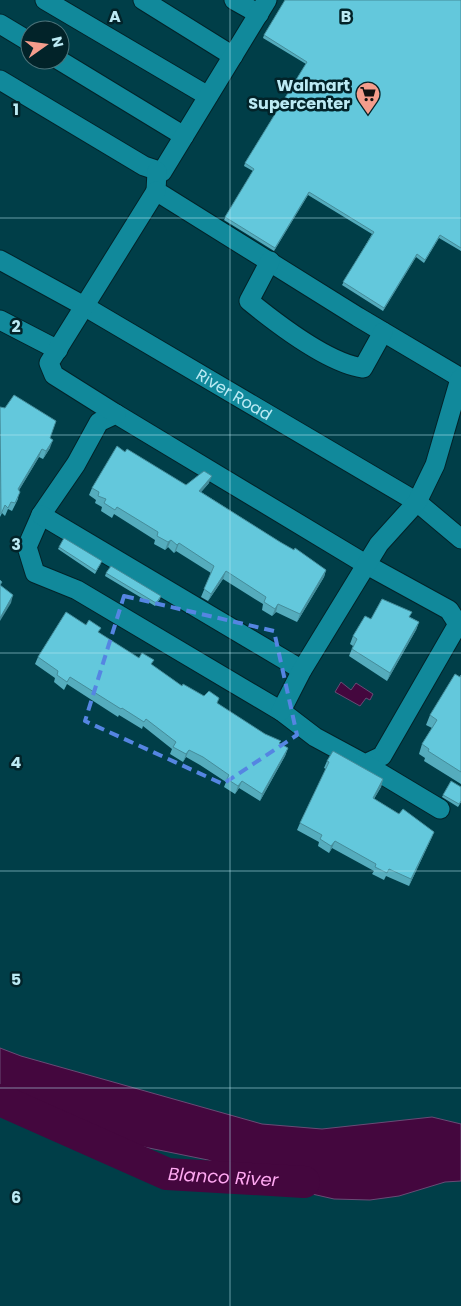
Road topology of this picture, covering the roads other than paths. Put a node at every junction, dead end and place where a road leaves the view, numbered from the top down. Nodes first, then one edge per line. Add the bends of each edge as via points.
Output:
1 (45, 0) edge
2 (142, 0) edge
3 (234, 0) edge
4 (263, 7) edge
5 (0, 24) edge
6 (20, 36) edge
7 (233, 56) junction
8 (70, 67) edge
9 (0, 80) edge
10 (208, 96) junction
11 (184, 136) junction
12 (157, 171) junction
13 (156, 190) junction
14 (0, 260) edge
15 (270, 261) junction
16 (84, 306) junction
17 (0, 320) edge
18 (383, 332) junction
19 (58, 350) junction
20 (461, 378) edge
21 (116, 414) junction
22 (417, 502) junction
23 (41, 515) junction
24 (461, 540) edge
25 (367, 564) junction
26 (302, 670) junction
27 (281, 711) junction
28 (365, 764) junction
29 (440, 809) dead end

1 - 10 street
2 - 7 street
3 - 4 street
4 - 7 street
5 - 6 street
7 - 10 street
8 - 11 street
9 - 12 street
10 - 11 street
11 - 12 street via 162,172
12 - 13 street
13 - 15 street
13 - 16 street
14 - 16 street, River Road
15 - 18 street
15 - 18 street via 249,301 276,324 348,366 362,368
16 - 19 street
16 - 22 street, River Road
17 - 19 street
18 - 20 street
19 - 21 street via 49,364 54,375
20 - 22 street via 435,465
21 - 23 street via 100,422
21 - 25 street
22 - 24 street, River Road
22 - 25 street via 379,544
23 - 26 street
23 - 27 street via 27,547 35,574 77,590
25 - 26 street
25 - 28 street via 447,611 458,624 382,756
26 - 27 street
27 - 28 street via 315,737
28 - 29 street

